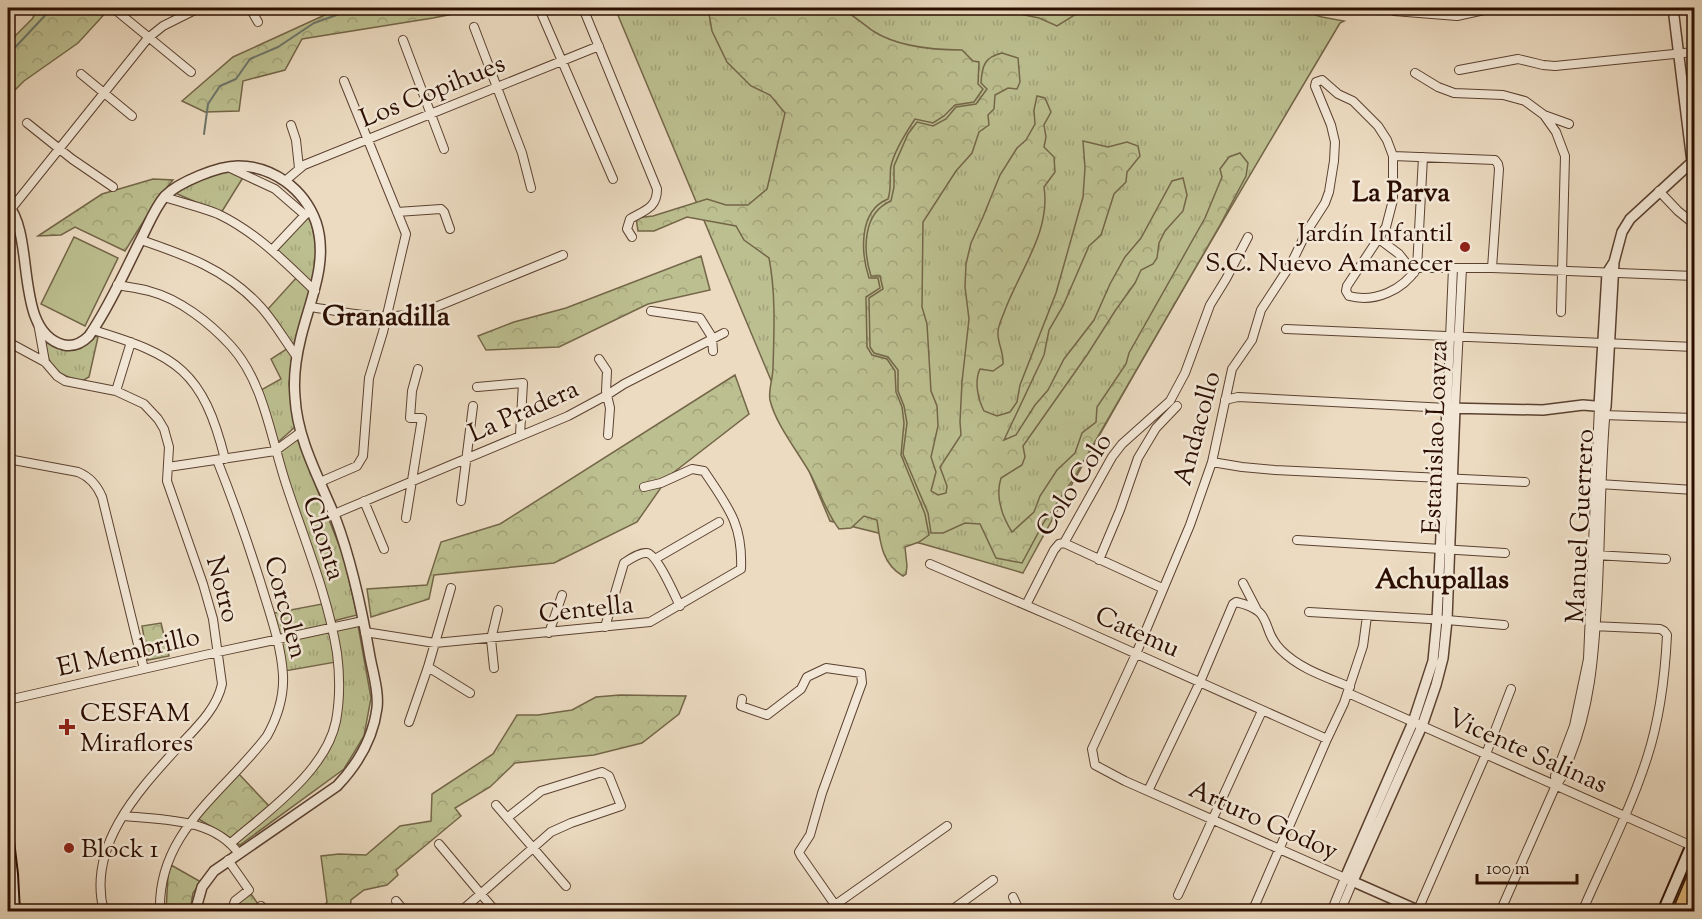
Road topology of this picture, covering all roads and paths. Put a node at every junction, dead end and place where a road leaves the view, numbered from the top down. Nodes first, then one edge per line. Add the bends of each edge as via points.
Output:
1 (112, 8) edge
2 (199, 8) edge
3 (250, 8) edge
4 (539, 8) edge
5 (583, 8) edge
6 (1493, 8) edge
7 (1672, 8) edge
8 (1394, 11) dead end
9 (258, 22) dead end
10 (474, 27) dead end
11 (148, 38) junction
12 (403, 40) dead end
13 (599, 46) junction
14 (1695, 52) edge
15 (1678, 54) junction
16 (563, 60) junction
17 (1460, 70) dead end
18 (190, 72) dead end
19 (1415, 73) dead end
20 (81, 74) dead end
21 (344, 81) dead end
22 (497, 87) junction
23 (104, 93) junction
24 (431, 113) junction
25 (132, 116) dead end
26 (1544, 116) junction
27 (1691, 122) edge
28 (27, 123) dead end
29 (1569, 124) dead end
30 (291, 125) dead end
31 (367, 139) junction
32 (444, 148) dead end
33 (59, 149) junction
34 (1393, 156) junction
35 (1423, 157) junction
36 (1693, 162) edge
37 (227, 166) junction
38 (299, 168) junction
39 (613, 179) dead end
40 (285, 181) junction
41 (113, 187) dead end
42 (531, 188) dead end
43 (1659, 191) junction
44 (165, 197) junction
45 (9, 207) edge
46 (397, 212) junction
47 (308, 213) junction
48 (1695, 224) edge
49 (450, 229) dead end
50 (632, 237) dead end
51 (1248, 237) dead end
52 (1379, 239) junction
53 (141, 240) junction
54 (272, 250) junction
55 (563, 255) dead end
56 (1453, 267) junction
57 (1462, 268) junction
58 (1492, 268) junction
59 (1415, 270) junction
60 (1563, 271) junction
61 (1611, 273) junction
62 (1695, 276) edge
63 (117, 285) junction
64 (315, 291) junction
65 (310, 307) junction
66 (651, 311) dead end
67 (1561, 312) dead end
68 (37, 318) junction
69 (386, 318) junction
70 (1286, 329) dead end
71 (93, 330) junction
72 (724, 333) dead end
73 (712, 338) junction
74 (1450, 338) junction
75 (1459, 338) junction
76 (8, 342) edge
77 (131, 342) junction
78 (1605, 343) junction
79 (1695, 347) edge
80 (713, 351) dead end
81 (297, 357) junction
82 (599, 358) dead end
83 (45, 362) junction
84 (418, 369) dead end
85 (477, 387) dead end
86 (116, 391) junction
87 (607, 395) junction
88 (1225, 400) junction
89 (473, 406) dead end
90 (1177, 406) dead end
91 (1451, 408) junction
92 (1602, 411) junction
93 (1695, 418) edge
94 (302, 432) junction
95 (520, 435) junction
96 (608, 435) dead end
97 (275, 451) junction
98 (466, 458) junction
99 (8, 459) edge
100 (221, 459) junction
101 (1212, 462) junction
102 (168, 467) junction
103 (1448, 478) junction
104 (412, 481) junction
105 (320, 482) junction
106 (1525, 482) dead end
107 (1598, 484) junction
108 (644, 487) dead end
109 (1695, 490) edge
110 (364, 501) junction
111 (461, 501) dead end
112 (334, 514) junction
113 (406, 518) dead end
114 (719, 522) dead end
115 (1297, 540) dead end
116 (1064, 543) junction
117 (1445, 548) junction
118 (384, 549) dead end
119 (1505, 553) dead end
120 (1597, 555) junction
121 (655, 559) junction
122 (1666, 559) dead end
123 (1099, 561) junction
124 (930, 564) dead end
125 (1243, 583) dead end
126 (451, 588) dead end
127 (1162, 588) junction
128 (562, 595) dead end
129 (1026, 605) junction
130 (680, 606) junction
131 (498, 610) dead end
132 (1259, 611) junction
133 (1310, 612) dead end
134 (1367, 615) junction
135 (1442, 619) junction
136 (363, 621) junction
137 (1504, 625) dead end
138 (1593, 626) junction
139 (605, 627) junction
140 (332, 628) junction
141 (365, 632) junction
142 (549, 633) junction
143 (277, 639) junction
144 (491, 639) junction
145 (435, 644) junction
146 (218, 652) junction
147 (1136, 654) junction
148 (428, 667) junction
149 (494, 668) dead end
150 (144, 669) junction
151 (1200, 682) junction
152 (1510, 689) dead end
153 (1349, 690) junction
154 (470, 693) dead end
155 (742, 699) dead end
156 (8, 700) edge
157 (1262, 711) junction
158 (409, 722) dead end
159 (1417, 724) junction
160 (1327, 739) junction
161 (1486, 754) junction
162 (1093, 761) joint
163 (1556, 785) junction
164 (1148, 791) junction
165 (496, 805) dead end
166 (124, 816) junction
167 (1624, 816) junction
168 (507, 818) junction
169 (1213, 819) junction
170 (190, 823) junction
171 (946, 826) dead end
172 (8, 840) edge
173 (231, 843) junction
174 (1693, 843) edge
175 (439, 844) dead end
176 (533, 849) junction
177 (1279, 849) junction
178 (238, 854) junction
179 (228, 860) junction
180 (1695, 876) edge
181 (993, 880) dead end
182 (1349, 880) junction
183 (566, 886) dead end
184 (481, 894) junction
185 (1178, 895) dead end
186 (1695, 896) edge
187 (1013, 897) dead end
188 (396, 901) dead end
189 (837, 908) edge
190 (1419, 911) edge
191 (14, 912) edge
192 (104, 912) edge
193 (160, 912) edge
194 (195, 912) edge
195 (231, 912) edge
196 (405, 912) edge
197 (460, 912) edge
198 (496, 912) edge
199 (949, 912) edge
200 (1020, 912) edge
201 (1252, 912) edge
202 (1331, 912) edge
203 (1340, 912) edge
204 (1500, 912) edge
205 (1582, 912) edge
206 (1663, 912) edge
207 (1679, 912) edge
208 (1688, 912) edge

1 - 11 street
2 - 11 street
3 - 9 street
4 - 16 street
5 - 13 street
6 - 8 street via 1457,16
7 - 15 street
10 - 22 street
11 - 18 street
11 - 23 street
12 - 24 street
13 - 16 street, Los Copihues
13 - 50 street via 657,189 653,206 630,219 627,228
14 - 15 street
15 - 17 street via 1556,66 1518,59
15 - 27 street
16 - 22 street, Los Copihues
16 - 39 street
19 - 26 street via 1454,93 1493,93 1525,101
20 - 23 street
21 - 31 street
22 - 24 street, Los Copihues
22 - 42 street
23 - 25 street
23 - 33 street
24 - 31 street, Los Copihues
24 - 32 street
26 - 29 street
26 - 60 street via 1556,132 1565,156
27 - 36 street
28 - 33 street
30 - 38 street
31 - 38 street, Los Copihues
31 - 46 street
33 - 41 street
33 - 45 street
34 - 35 street
34 - 52 street via 1391,214
34 - 88 street, Andacollo via 1387,140 1363,111 1319,80 1315,86 1335,142 1329,192 1291,264 1261,310 1252,340 1232,369
35 - 58 street via 1495,160 1498,164
35 - 59 street
36 - 43 street, Manuel Guerrero
37 - 40 street via 249,166
37 - 44 street via 187,182
37 - 47 street via 275,189
38 - 40 street, Los Copihues
40 - 47 street via 298,191
43 - 48 street
43 - 61 street, Manuel Guerrero via 1622,232
44 - 53 street
44 - 54 street via 216,214
45 - 68 street via 21,238
46 - 49 street via 441,209
46 - 69 street via 406,234
47 - 54 street
47 - 64 street via 319,232
51 - 116 street, Colo Colo via 1210,305 1175,393 1112,457
52 - 59 street
52 - 59 street via 1347,286 1349,296 1382,296
53 - 63 street
53 - 81 street via 221,273 260,305
54 - 64 street
55 - 69 street via 426,311
56 - 57 street
56 - 59 street
56 - 74 street, Estanislao Loayza
57 - 58 street
57 - 75 street, Estanislao Loayza
58 - 60 street
60 - 61 street
60 - 67 street
61 - 62 street
61 - 78 street, Manuel Guerrero
63 - 71 street
63 - 97 street, Chonta via 150,291 183,306 232,348 254,382
64 - 65 street
65 - 69 street
65 - 81 street
66 - 73 street via 699,317
68 - 71 street via 48,336 62,344 77,345
68 - 83 street
69 - 105 street via 369,378 361,462
70 - 74 street
71 - 77 street, Corcolen
72 - 73 street, La Pradera
73 - 80 street
73 - 87 street, La Pradera
74 - 75 street
74 - 91 street, Estanislao Loayza
75 - 78 street
75 - 91 street, Estanislao Loayza
76 - 83 street, Notro
77 - 86 street
77 - 100 street, Corcolen via 168,358 199,390 214,421
78 - 79 street
78 - 92 street, Manuel Guerrero
81 - 94 street via 295,398
82 - 87 street via 607,371
83 - 86 street, Notro via 64,381
84 - 104 street via 410,418 422,418
85 - 95 street via 523,383
86 - 102 street, Notro via 144,404 158,419 167,438
87 - 95 street, La Pradera
87 - 96 street
88 - 91 street via 1238,397
88 - 101 street, Andacollo
89 - 98 street
90 - 123 street, Colo Colo via 1156,428 1138,458
91 - 92 street via 1543,411 1583,405
91 - 103 street, Estanislao Loayza
92 - 93 street
92 - 107 street, Manuel Guerrero
94 - 97 street
94 - 105 street
95 - 98 street, La Pradera
97 - 100 street
97 - 140 street, Chonta
98 - 104 street, La Pradera
98 - 111 street
99 - 150 street via 78,472 94,483 102,497
100 - 102 street
100 - 143 street, Corcolen
101 - 103 street via 1275,470
101 - 127 street, Andacollo
102 - 146 street, Notro via 167,481 203,584
103 - 106 street
103 - 117 street, Estanislao Loayza
104 - 110 street, La Pradera
104 - 113 street
105 - 112 street
107 - 109 street
107 - 120 street, Manuel Guerrero
108 - 130 street, Centella via 692,469 704,471 732,514 741,549 741,570
110 - 112 street, La Pradera
110 - 118 street
112 - 136 street
114 - 121 street
115 - 117 street
116 - 123 street
116 - 129 street, Colo Colo via 1054,550
117 - 119 street
117 - 135 street, Estanislao Loayza
120 - 122 street
120 - 138 street, Manuel Guerrero
121 - 130 street
121 - 139 street via 643,553 624,563
123 - 127 street
124 - 129 street, Catemu
125 - 132 street, Vicente Salinas
126 - 145 street
127 - 147 street, Andacollo
128 - 142 street
129 - 147 street, Catemu
130 - 139 street, Centella via 650,622
131 - 144 street
132 - 151 street via 1233,604
132 - 153 street, Vicente Salinas via 1279,648 1292,660
133 - 134 street
134 - 135 street
134 - 153 street via 1363,646
135 - 137 street
135 - 159 street, Estanislao Loayza
136 - 140 street, El Membrillo
136 - 141 street
138 - 163 street, Manuel Guerrero via 1574,726 1555,776
138 - 167 street via 1664,631 1666,635 1658,720
139 - 142 street, Centella
140 - 143 street, El Membrillo
140 - 173 street, Chonta via 339,689 335,722 324,752 305,777
141 - 145 street, Centella
141 - 178 street via 377,705 375,722 353,769 337,786
142 - 144 street, Centella
143 - 146 street, El Membrillo
143 - 170 street, Corcolen via 283,681 274,723 256,750
144 - 145 street, Centella
144 - 149 street
145 - 148 street
146 - 150 street, El Membrillo
146 - 166 street, Notro via 220,695 139,791
147 - 151 street, Catemu
147 - 162 street, Andacollo via 1092,749
148 - 154 street
148 - 158 street
150 - 156 street, El Membrillo
151 - 157 street, Catemu
151 - 164 street
152 - 161 street
153 - 159 street, Vicente Salinas
153 - 160 street
155 - 189 street via 741,706 767,715 801,689 807,677 826,668 861,673 862,683 810,835 799,852
157 - 160 street, Catemu
157 - 169 street
159 - 161 street, Vicente Salinas
159 - 182 street, Estanislao Loayza
160 - 177 street
161 - 163 street, Vicente Salinas
161 - 190 street
162 - 164 street, Arturo Godoy
163 - 167 street, Vicente Salinas
163 - 204 street, Manuel Guerrero
164 - 169 street, Arturo Godoy
165 - 168 street
166 - 170 street
166 - 192 street, Notro via 102,866
167 - 174 street, Vicente Salinas
167 - 205 street
168 - 176 street
168 - 176 street via 541,791 602,772 609,776 621,806 560,827
169 - 177 street, Arturo Godoy
169 - 185 street
170 - 173 street
170 - 193 street, Corcolen via 165,867
171 - 189 street
172 - 191 main road
173 - 178 street
174 - 206 main road
175 - 184 street
176 - 183 street
176 - 184 street
177 - 182 street, Arturo Godoy
177 - 201 street
178 - 179 street
179 - 194 street via 207,880
179 - 195 street via 249,890 235,901
180 - 207 highway
181 - 199 street
182 - 190 street, Arturo Godoy
182 - 202 street, Estanislao Loayza
182 - 203 street, Estanislao Loayza
184 - 197 street
184 - 198 street
186 - 208 highway
187 - 200 street
188 - 196 street

